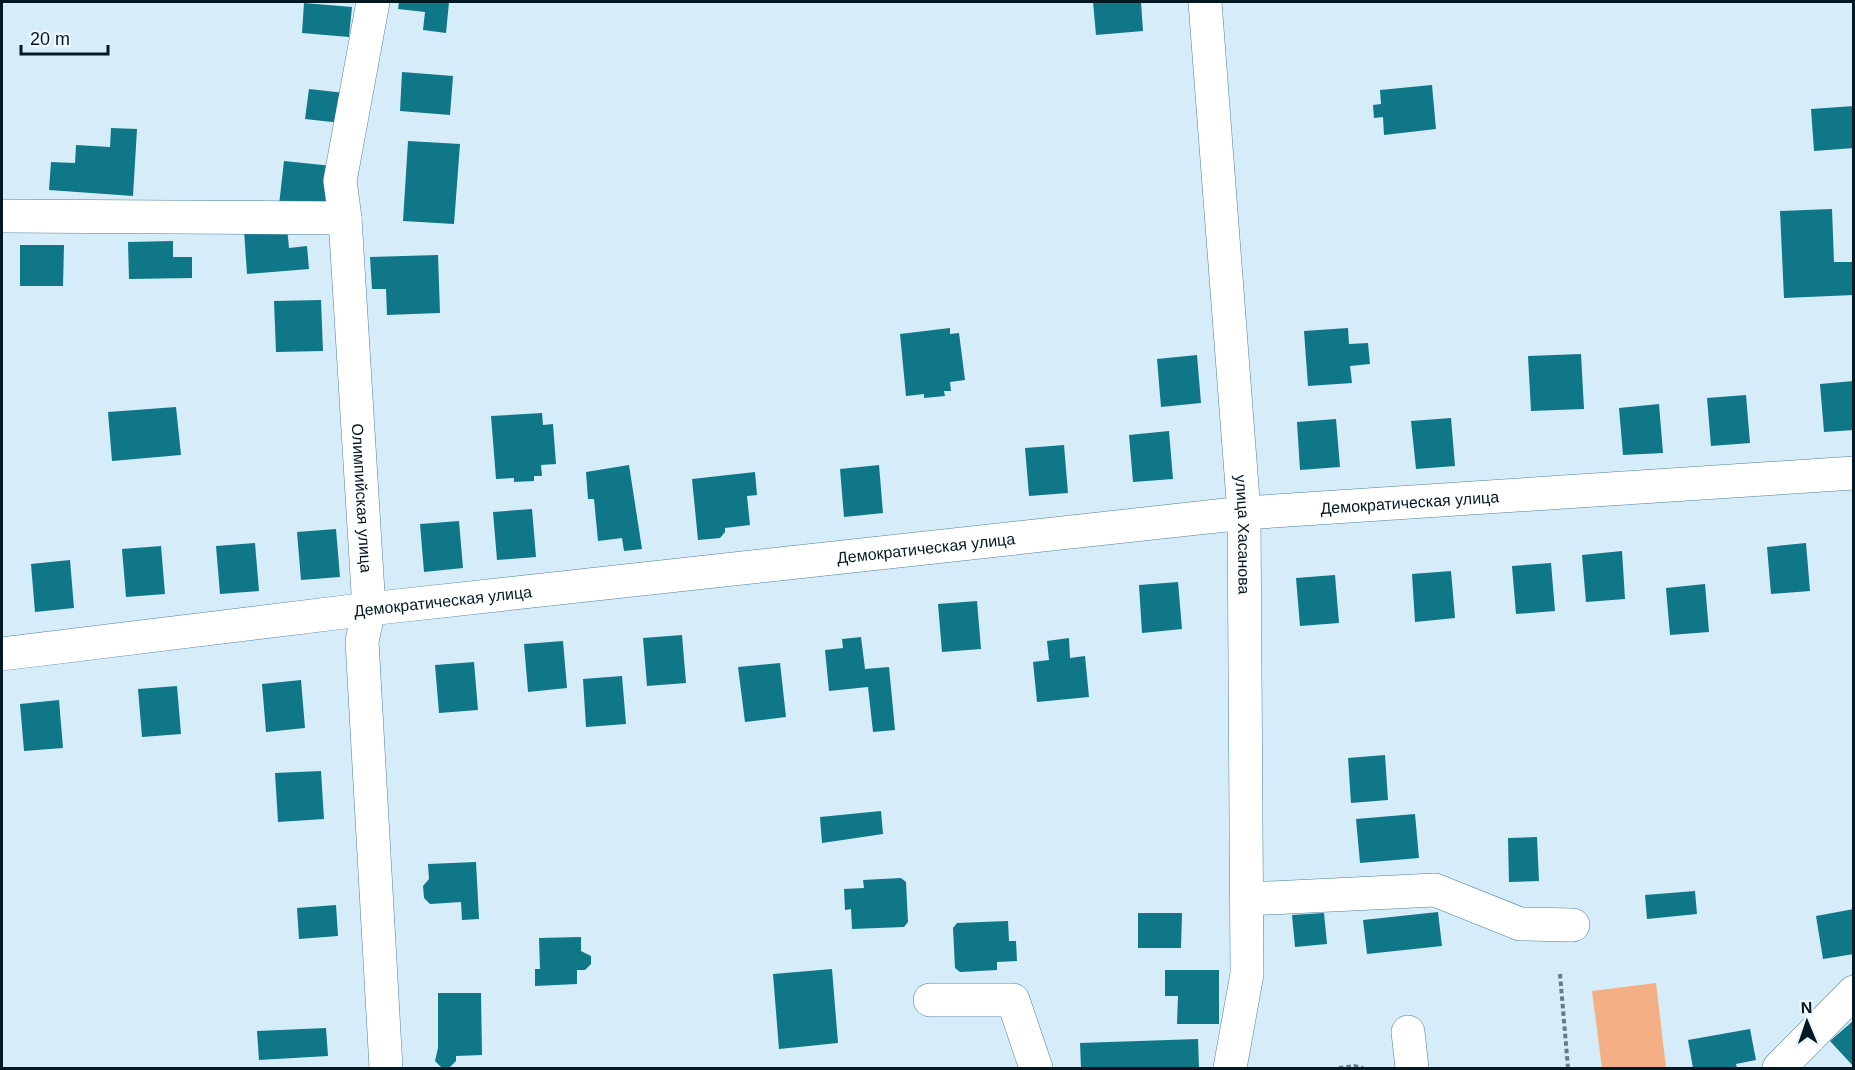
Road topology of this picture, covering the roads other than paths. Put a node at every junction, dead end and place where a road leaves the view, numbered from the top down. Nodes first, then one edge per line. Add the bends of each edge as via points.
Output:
1 (373, 2) edge
2 (1205, 2) edge
3 (2, 216) edge
4 (345, 218) junction
5 (1854, 473) edge
6 (1244, 513) junction
7 (369, 609) junction
8 (2, 654) edge
9 (1247, 899) junction
10 (1573, 925) dead end
11 (1854, 992) edge
12 (930, 1000) dead end
13 (1408, 1032) dead end
14 (386, 1068) edge
15 (1036, 1068) edge
16 (1230, 1068) edge
17 (1412, 1068) edge
18 (1779, 1068) edge

1 - 4 street, Олимпийская улица via 340,181
2 - 6 street, улица Хасанова
3 - 4 street
4 - 7 street, Олимпийская улица
5 - 6 street, Демократическая улица
6 - 7 street, Демократическая улица
6 - 9 street, улица Хасанова
7 - 8 street, Демократическая улица
7 - 14 street, Олимпийская улица via 362,641
9 - 10 street via 1435,890 1520,924
9 - 16 street, улица Хасанова via 1247,974
11 - 18 street
12 - 15 street via 1013,1000
13 - 17 street

